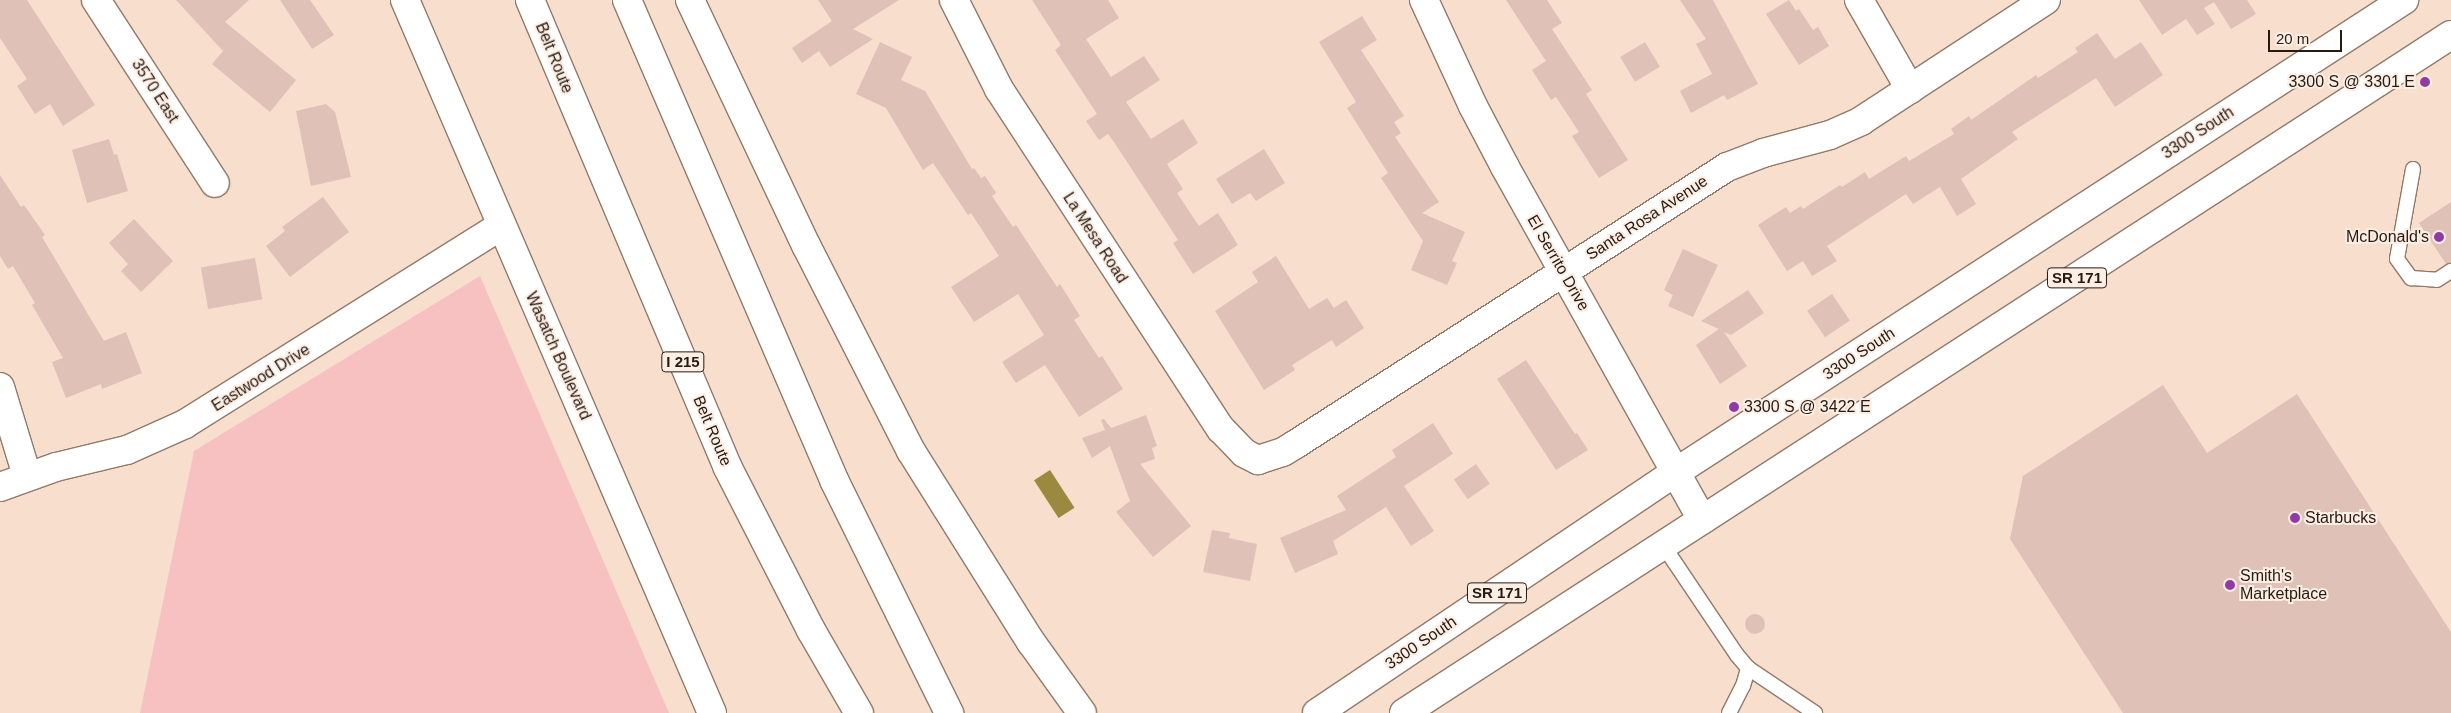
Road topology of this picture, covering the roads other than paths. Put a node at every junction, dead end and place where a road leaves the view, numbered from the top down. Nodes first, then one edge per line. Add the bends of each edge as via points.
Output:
1 (96, 0) edge
2 (405, 0) edge
3 (530, 0) edge
4 (627, 0) edge
5 (690, 0) edge
6 (954, 0) edge
7 (1424, 0) edge
8 (1859, 0) edge
9 (2046, 0) edge
10 (2404, 0) edge
11 (2451, 36) edge
12 (1910, 89) junction
13 (2413, 169) dead end
14 (215, 183) dead end
15 (501, 226) junction
16 (2451, 271) edge
17 (1563, 272) junction
18 (0, 387) edge
19 (1258, 460) joint
20 (1676, 472) junction
21 (27, 476) junction
22 (0, 487) edge
23 (1702, 520) junction
24 (1663, 545) junction
25 (1748, 668) junction
26 (712, 713) edge
27 (858, 713) edge
28 (949, 713) edge
29 (1082, 713) edge
30 (1317, 713) edge
31 (1404, 713) edge
32 (1729, 713) edge
33 (1815, 713) edge

1 - 14 main road, 3570 East
2 - 15 main road, Wasatch Boulevard
3 - 27 main road, Belt Route / I 215 via 728,468 811,630
4 - 28 main road via 835,482
5 - 29 main road via 807,247 911,452 1031,642
6 - 19 main road, La Mesa Road via 999,89 1221,429 1244,453
7 - 17 main road, El Serrito Drive via 1473,106
8 - 12 main road
9 - 12 main road, Santa Rosa Avenue
10 - 20 main road, 3300 South / SR 171
11 - 23 main road, SR 171
12 - 17 main road, Santa Rosa Avenue via 1861,121 1830,135 1763,153 1727,167
13 - 16 lane via 2397,259 2411,278 2437,280
15 - 21 main road, Eastwood Drive via 185,424 127,450
15 - 26 main road, Wasatch Boulevard
17 - 19 main road, Santa Rosa Avenue via 1296,444 1277,455
17 - 20 main road, El Serrito Drive
18 - 21 main road
20 - 23 main road, El Serrito Drive
20 - 30 main road, 3300 South / SR 171
21 - 22 main road, Eastwood Drive
23 - 24 main road, SR 171
24 - 25 lane
24 - 31 main road, SR 171
25 - 32 lane
25 - 33 lane

